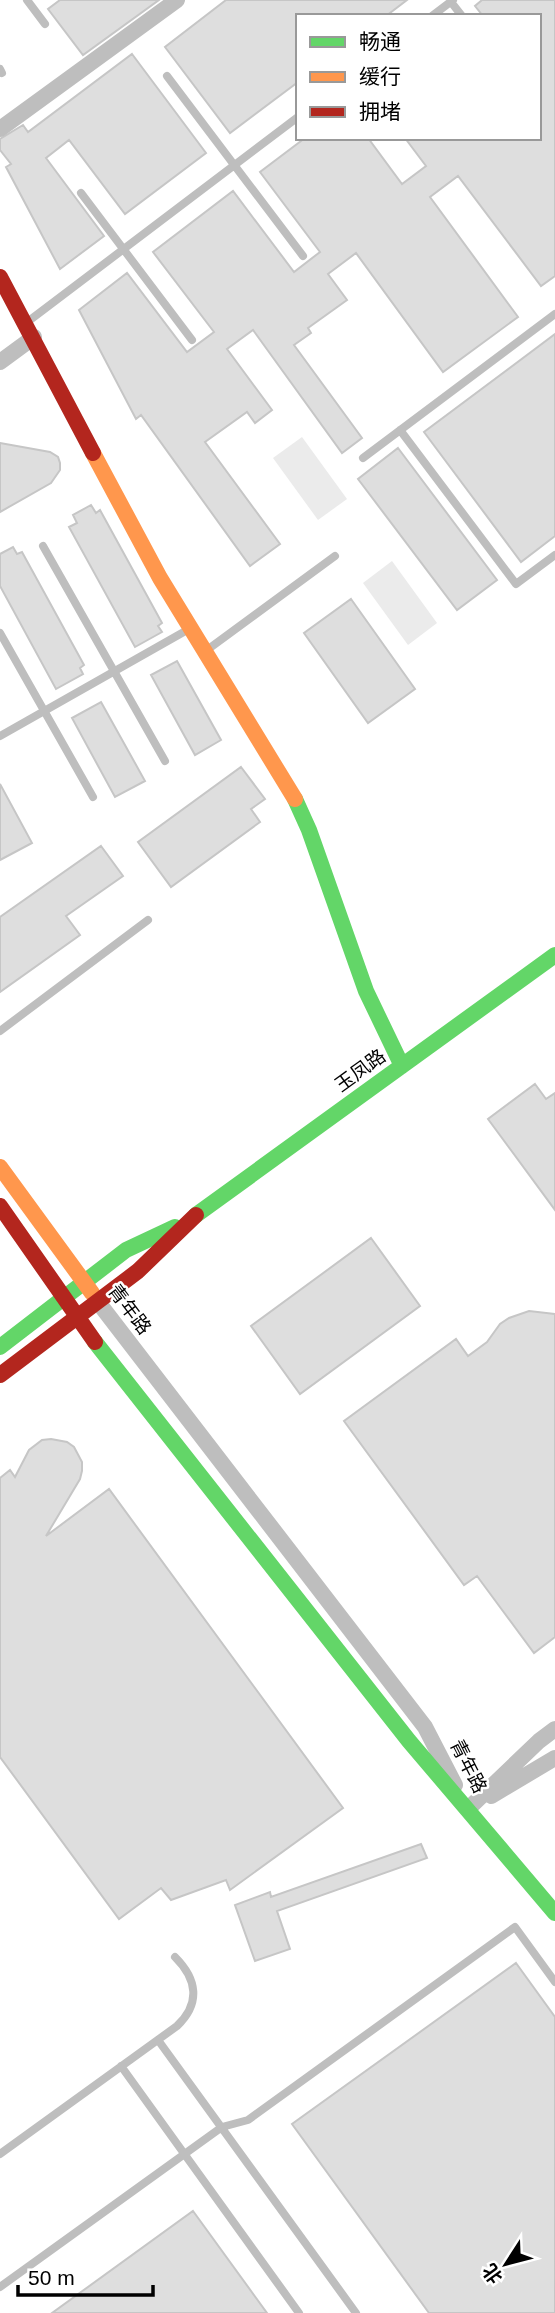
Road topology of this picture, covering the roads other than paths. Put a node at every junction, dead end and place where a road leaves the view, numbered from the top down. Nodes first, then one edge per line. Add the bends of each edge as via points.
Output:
1 (27, 0) edge
2 (177, 0) edge
3 (452, 1) edge
4 (435, 14) edge
5 (45, 24) dead end
6 (167, 76) dead end
7 (296, 118) edge
8 (0, 129) edge
9 (234, 165) junction
10 (81, 193) dead end
11 (123, 249) junction
12 (303, 256) dead end
13 (0, 277) edge
14 (555, 314) edge
15 (30, 330) junction
16 (192, 340) dead end
17 (0, 362) edge
18 (400, 430) junction
19 (363, 458) dead end
20 (43, 545) dead end
21 (555, 555) edge
22 (335, 556) dead end
23 (191, 628) junction
24 (0, 633) edge
25 (205, 651) junction
26 (114, 671) junction
27 (44, 711) junction
28 (0, 736) edge
29 (165, 761) dead end
30 (93, 797) dead end
31 (148, 920) dead end
32 (555, 955) edge
33 (0, 1031) edge
34 (402, 1066) junction
35 (0, 1167) edge
36 (0, 1206) edge
37 (190, 1220) junction
38 (84, 1282) junction
39 (65, 1297) junction
40 (98, 1302) junction
41 (76, 1318) junction
42 (0, 1348) edge
43 (0, 1375) edge
44 (555, 1729) edge
45 (555, 1758) edge
46 (468, 1809) junction
47 (555, 1913) edge
48 (175, 1956) dead end
49 (555, 1982) edge
50 (159, 2040) junction
51 (121, 2066) junction
52 (222, 2127) junction
53 (0, 2154) edge
54 (185, 2154) junction
55 (0, 2287) edge
56 (299, 2313) edge
57 (356, 2313) edge

1 - 5 lane
2 - 8 street
3 - 4 lane
6 - 9 lane
7 - 9 lane
9 - 11 lane
9 - 12 lane
10 - 11 lane
11 - 15 lane
11 - 16 lane
13 - 15 street
14 - 18 lane
15 - 17 street
15 - 23 street via 122,509
18 - 19 lane
18 - 21 lane via 516,584
20 - 26 lane
22 - 25 lane
23 - 25 street
23 - 26 lane
24 - 27 lane
25 - 34 street via 298,805 366,991
26 - 27 lane
26 - 29 lane
27 - 28 lane
27 - 30 lane
31 - 33 lane
32 - 34 street, 玉凤路
34 - 37 street, 玉凤路
35 - 38 street, 青年路
36 - 39 street, 青年路
37 - 38 street, 玉凤路 via 126,1250
37 - 40 street, 玉凤路
38 - 39 street, 玉凤路
38 - 40 street, 青年路
39 - 41 street, 青年路
39 - 42 street, 玉凤路
40 - 41 street, 玉凤路
40 - 46 street, 青年路 via 425,1727
41 - 43 street, 玉凤路
41 - 46 street, 青年路 via 409,1741
44 - 46 street
45 - 46 street
46 - 47 street
48 - 50 lane via 191,1978 191,2007
49 - 52 lane via 515,1927 248,2120
50 - 51 lane
50 - 52 lane
51 - 53 lane
51 - 54 lane
52 - 54 lane
52 - 57 lane
54 - 55 lane
54 - 56 lane

